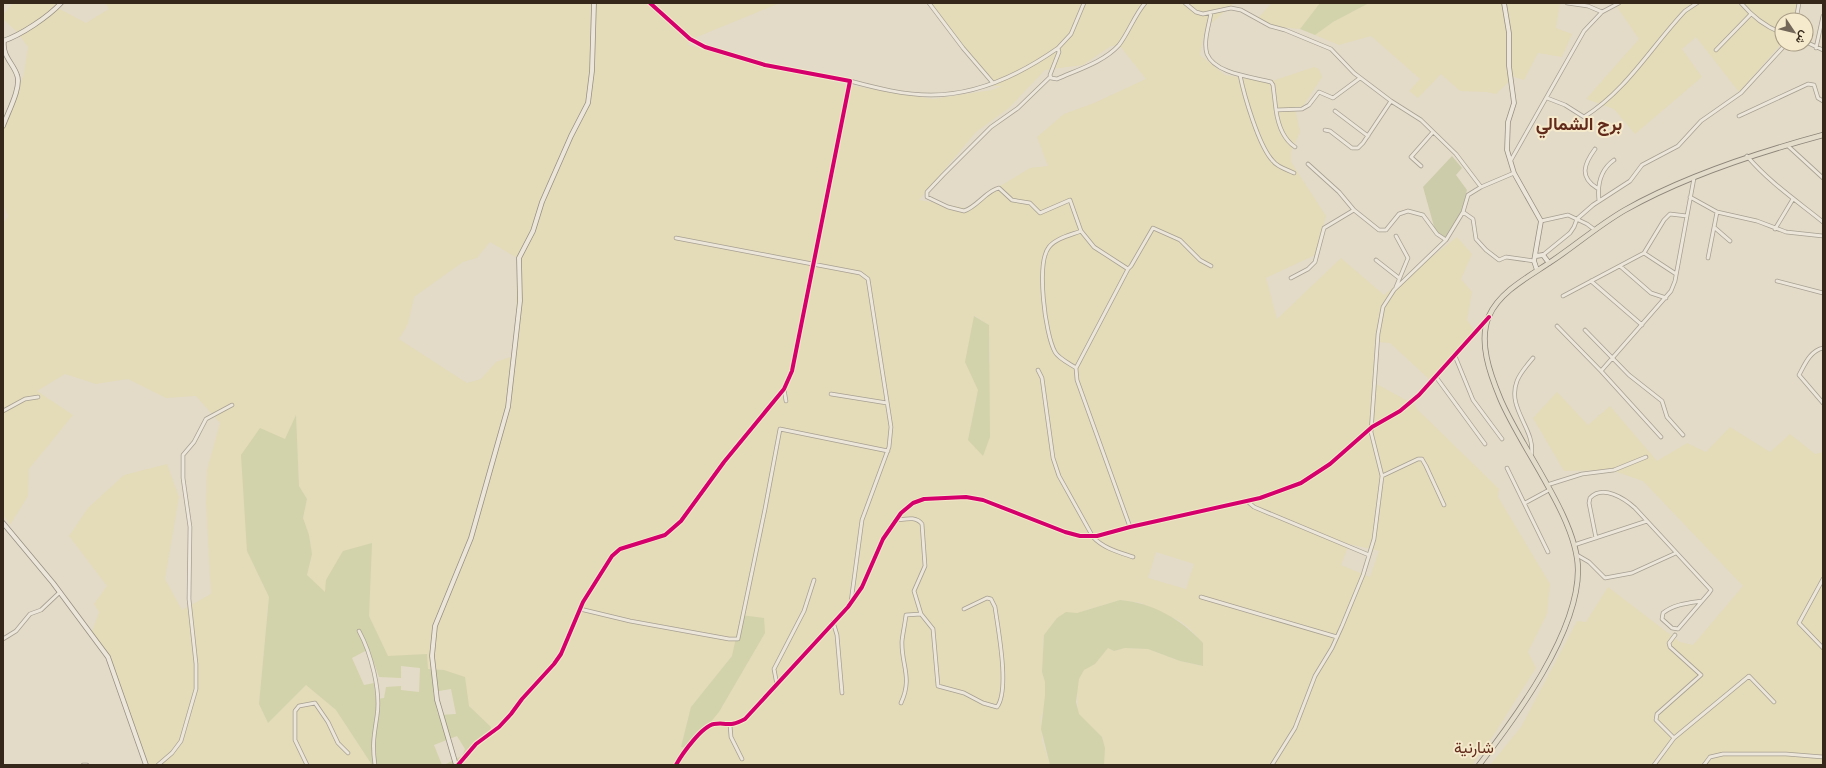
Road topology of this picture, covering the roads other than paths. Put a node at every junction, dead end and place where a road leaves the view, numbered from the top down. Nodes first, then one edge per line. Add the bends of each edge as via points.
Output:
1 (594, 3) edge
2 (650, 3) edge
3 (929, 3) edge
4 (1084, 3) edge
5 (1145, 3) edge
6 (1185, 3) edge
7 (1504, 3) edge
8 (1567, 3) edge
9 (1619, 3) edge
10 (1697, 3) edge
11 (1742, 3) edge
12 (58, 4) edge
13 (1690, 4) edge
14 (1745, 5) edge
15 (1602, 12) junction
16 (1211, 14) junction
17 (1751, 14) junction
18 (1823, 16) edge
19 (1822, 27) edge
20 (1774, 29) edge
21 (3, 41) edge
22 (1058, 48) junction
23 (1816, 48) joint
24 (1716, 50) dead end
25 (1823, 50) edge
26 (1779, 52) edge
27 (1240, 75) junction
28 (1050, 77) junction
29 (1360, 78) junction
30 (850, 81) junction
31 (993, 83) junction
32 (1547, 98) junction
33 (1823, 100) edge
34 (1391, 101) junction
35 (1276, 110) junction
36 (1335, 110) dead end
37 (1739, 116) dead end
38 (3, 126) edge
39 (1324, 130) dead end
40 (1433, 132) junction
41 (1823, 135) edge
42 (1368, 136) junction
43 (1787, 145) junction
44 (1295, 147) dead end
45 (1595, 149) dead end
46 (1747, 156) junction
47 (1511, 160) junction
48 (1614, 160) dead end
49 (1308, 164) dead end
50 (1421, 166) dead end
51 (1294, 173) dead end
52 (1514, 173) junction
53 (1694, 178) junction
54 (1823, 178) edge
55 (1481, 187) junction
56 (1597, 188) junction
57 (1690, 197) junction
58 (1793, 199) junction
59 (1599, 201) junction
60 (1354, 210) junction
61 (1463, 212) junction
62 (1717, 212) junction
63 (1687, 216) junction
64 (1577, 220) junction
65 (1540, 221) junction
66 (1823, 222) edge
67 (1715, 228) junction
68 (1775, 229) junction
69 (1595, 230) junction
70 (1081, 231) junction
71 (1396, 236) dead end
72 (1823, 236) edge
73 (676, 238) dead end
74 (1446, 240) junction
75 (1730, 241) dead end
76 (1644, 253) junction
77 (1543, 255) junction
78 (1536, 256) junction
79 (1708, 258) dead end
80 (1376, 260) dead end
81 (1534, 261) junction
82 (1549, 263) junction
83 (812, 264) junction
84 (1211, 266) dead end
85 (1620, 266) junction
86 (1128, 269) junction
87 (1538, 270) junction
88 (1676, 274) junction
89 (1291, 278) dead end
90 (1399, 278) junction
91 (1591, 281) junction
92 (1777, 281) dead end
93 (1396, 288) junction
94 (1823, 293) edge
95 (1563, 296) dead end
96 (1666, 298) junction
97 (1489, 317) junction
98 (1642, 325) junction
99 (1556, 326) dead end
100 (1585, 330) dead end
101 (1823, 348) edge
102 (1455, 356) junction
103 (1533, 358) dead end
104 (1614, 358) junction
105 (1076, 368) junction
106 (1038, 370) dead end
107 (1601, 371) junction
108 (1436, 377) junction
109 (784, 389) junction
110 (831, 394) dead end
111 (38, 397) dead end
112 (786, 401) dead end
113 (887, 402) junction
114 (1823, 403) edge
115 (232, 405) dead end
116 (3, 411) edge
117 (1372, 428) junction
118 (1682, 435) dead end
119 (1661, 437) dead end
120 (1502, 439) dead end
121 (1485, 444) dead end
122 (888, 451) junction
123 (1646, 457) dead end
124 (1531, 458) junction
125 (1507, 468) dead end
126 (1382, 476) junction
127 (1548, 488) junction
128 (1247, 502) junction
129 (1525, 504) junction
130 (1444, 506) dead end
131 (897, 520) junction
132 (1647, 521) junction
133 (3, 523) edge
134 (1130, 527) junction
135 (1093, 536) junction
136 (1596, 538) junction
137 (1574, 544) junction
138 (1548, 552) dead end
139 (1676, 553) junction
140 (1369, 555) junction
141 (1577, 555) junction
142 (1133, 557) dead end
143 (1823, 579) edge
144 (814, 580) dead end
145 (60, 592) junction
146 (1202, 597) dead end
147 (1702, 601) junction
148 (851, 603) junction
149 (580, 609) junction
150 (964, 609) dead end
151 (921, 614) junction
152 (833, 622) junction
153 (359, 631) dead end
154 (1675, 635) dead end
155 (1337, 637) junction
156 (3, 639) edge
157 (1823, 648) edge
158 (777, 685) junction
159 (842, 693) dead end
160 (1774, 702) dead end
161 (900, 703) dead end
162 (730, 725) junction
163 (1674, 738) junction
164 (348, 753) dead end
165 (1823, 757) edge
166 (742, 759) dead end
167 (83, 765) edge
168 (87, 765) edge
169 (146, 765) edge
170 (158, 765) edge
171 (306, 765) edge
172 (375, 765) edge
173 (457, 765) edge
174 (676, 765) edge
175 (1272, 765) edge
176 (1479, 765) edge
177 (1654, 765) edge
178 (1704, 765) edge

1 - 173 street via 592,70 588,103 519,258 520,301 508,408 471,538 435,626 432,656 437,700
2 - 30 street via 690,39 705,47 765,65
3 - 31 street
4 - 22 street via 1071,34
5 - 28 street via 1114,50 1057,79
6 - 16 street via 1196,12
7 - 47 street via 1509,32 1509,66 1514,103 1507,130 1507,150
8 - 15 street via 1588,6
9 - 15 street
10 - 13 street
11 - 14 street
12 - 21 street via 20,33
13 - 32 street via 1625,84 1595,111 1580,115 1565,105
14 - 17 street
15 - 32 street via 1584,31
16 - 27 street via 1206,44 1208,54 1219,67
16 - 29 street via 1231,8 1241,10 1270,26 1327,46
17 - 20 street
17 - 24 street
18 - 19 street
19 - 23 street
21 - 38 street via 5,54 18,78
22 - 28 street via 1059,52
22 - 31 street via 1018,72
23 - 25 street
26 - 59 street via 1741,93 1702,121 1678,146 1642,165 1626,184
27 - 35 street via 1272,83
27 - 51 street via 1243,91 1265,149 1273,162
28 - 70 street via 1018,108 991,127 943,175 926,196 963,211 998,188 1016,202 1030,203 1040,213 1070,200
29 - 34 street
29 - 35 street via 1333,98 1319,92 1309,105 1302,109
30 - 31 street via 905,93 932,95 971,90
30 - 83 street
32 - 47 street
33 - 37 street via 1818,98 1814,86 1808,84
34 - 40 street via 1421,120
34 - 42 street
35 - 44 street via 1282,133
36 - 42 street
39 - 42 street via 1330,131 1355,149 1361,146
40 - 50 street via 1411,157
40 - 55 street via 1464,162
41 - 43 main road
43 - 46 main road
43 - 54 street
45 - 56 street via 1586,163 1585,174 1589,182
46 - 53 main road
46 - 58 street
47 - 52 street
48 - 56 street via 1605,167
49 - 60 street via 1339,192
52 - 55 street
52 - 65 street
53 - 57 street
53 - 69 main road via 1635,205
55 - 61 street via 1468,195
56 - 59 street
57 - 62 street
57 - 63 street
58 - 66 street
58 - 68 street
59 - 64 street
60 - 74 street via 1381,231 1388,228 1404,211 1421,214 1437,234
60 - 89 street via 1324,228 1315,262 1308,270
61 - 74 street
61 - 81 street via 1473,219 1476,239 1493,256 1499,260 1506,258
62 - 67 street
62 - 68 street via 1757,221
63 - 76 street via 1667,216
63 - 88 street
64 - 65 street via 1563,215
64 - 69 street
64 - 77 street via 1570,233
65 - 78 street
67 - 75 street
67 - 79 street
68 - 72 street via 1799,235
69 - 82 main road
70 - 86 street via 1094,247
70 - 105 street via 1060,238 1049,246 1043,271 1048,329 1055,353
71 - 90 street via 1408,256
73 - 83 street
74 - 93 street
76 - 85 street
76 - 88 street
77 - 78 street
77 - 82 street
78 - 81 street
80 - 90 street
81 - 87 street
82 - 87 main road
83 - 109 street via 795,355 790,377
83 - 113 street via 860,273 868,279
84 - 86 street via 1200,260 1180,240 1153,228
85 - 91 street
85 - 96 street via 1650,293
86 - 105 street
87 - 97 main road via 1497,303
88 - 96 street
90 - 93 street
91 - 95 street
91 - 98 street
92 - 94 street
93 - 117 street via 1385,302 1381,313
96 - 98 street
97 - 102 street
97 - 124 main road via 1485,340 1493,379 1507,415
98 - 104 street
99 - 107 street
100 - 104 street
101 - 114 street via 1811,356 1799,375
102 - 108 street
102 - 120 street via 1473,400
103 - 124 street via 1517,382 1515,394 1517,409 1532,445
104 - 107 street
104 - 118 street via 1637,382 1662,401 1667,417
105 - 134 street via 1077,380
106 - 135 street via 1042,378 1053,458 1059,476
107 - 119 street
108 - 117 street via 1407,406
108 - 121 street
109 - 112 street
109 - 149 street via 724,462 682,521 665,535 620,549 612,556
110 - 113 street
111 - 116 street via 25,399
113 - 122 street via 891,427
115 - 170 street via 206,419 183,456 183,478 190,527 189,599 196,689 181,741
117 - 126 street via 1371,436 1382,466
117 - 128 street via 1343,454 1312,476 1274,494
122 - 148 street via 862,520
122 - 149 street via 780,429 738,639 630,621
123 - 127 street via 1614,470 1582,474
124 - 127 main road
125 - 129 street
126 - 130 street via 1418,459 1422,460
126 - 140 street via 1376,527
127 - 129 street
127 - 137 main road
128 - 134 street
128 - 140 street
129 - 138 street
131 - 135 street via 908,507 924,499 966,497 994,503 1065,532
131 - 148 street via 883,539 862,587
131 - 151 street via 915,519 922,524 925,566 914,591
132 - 136 street
132 - 136 street via 1622,497 1608,493 1593,495 1589,503
132 - 139 street
133 - 145 street
134 - 135 street
135 - 142 street via 1098,543 1109,549
136 - 137 street
137 - 141 main road
139 - 141 street via 1632,573 1605,578 1589,562
139 - 147 street via 1711,590
140 - 155 street
141 - 176 main road via 1576,591 1557,643 1525,700
143 - 157 street via 1799,623
144 - 158 street via 804,611 774,670
145 - 156 street via 41,610 30,614 16,631
145 - 169 street via 108,657
146 - 155 street
147 - 147 street via 1670,608 1663,612 1662,619 1676,630
148 - 152 street
149 - 173 street via 554,664 503,722 476,744
150 - 151 street via 986,598 991,599 995,607 1003,693 997,707 964,693 938,686 933,629
151 - 161 street via 906,616 902,641 907,681 906,691
152 - 158 street
152 - 159 street via 837,635
153 - 172 street via 369,652 375,680 378,713 373,740
154 - 163 street via 1669,643 1670,647 1701,675 1657,714 1656,720
155 - 175 street via 1315,676 1295,728
158 - 162 street via 745,719
160 - 163 street via 1749,676
162 - 166 street via 731,737
162 - 174 street via 712,724 688,747
163 - 177 street
164 - 171 street via 338,743 315,703 299,706 295,711 294,740
165 - 178 street via 1723,754 1710,757
167 - 168 street

